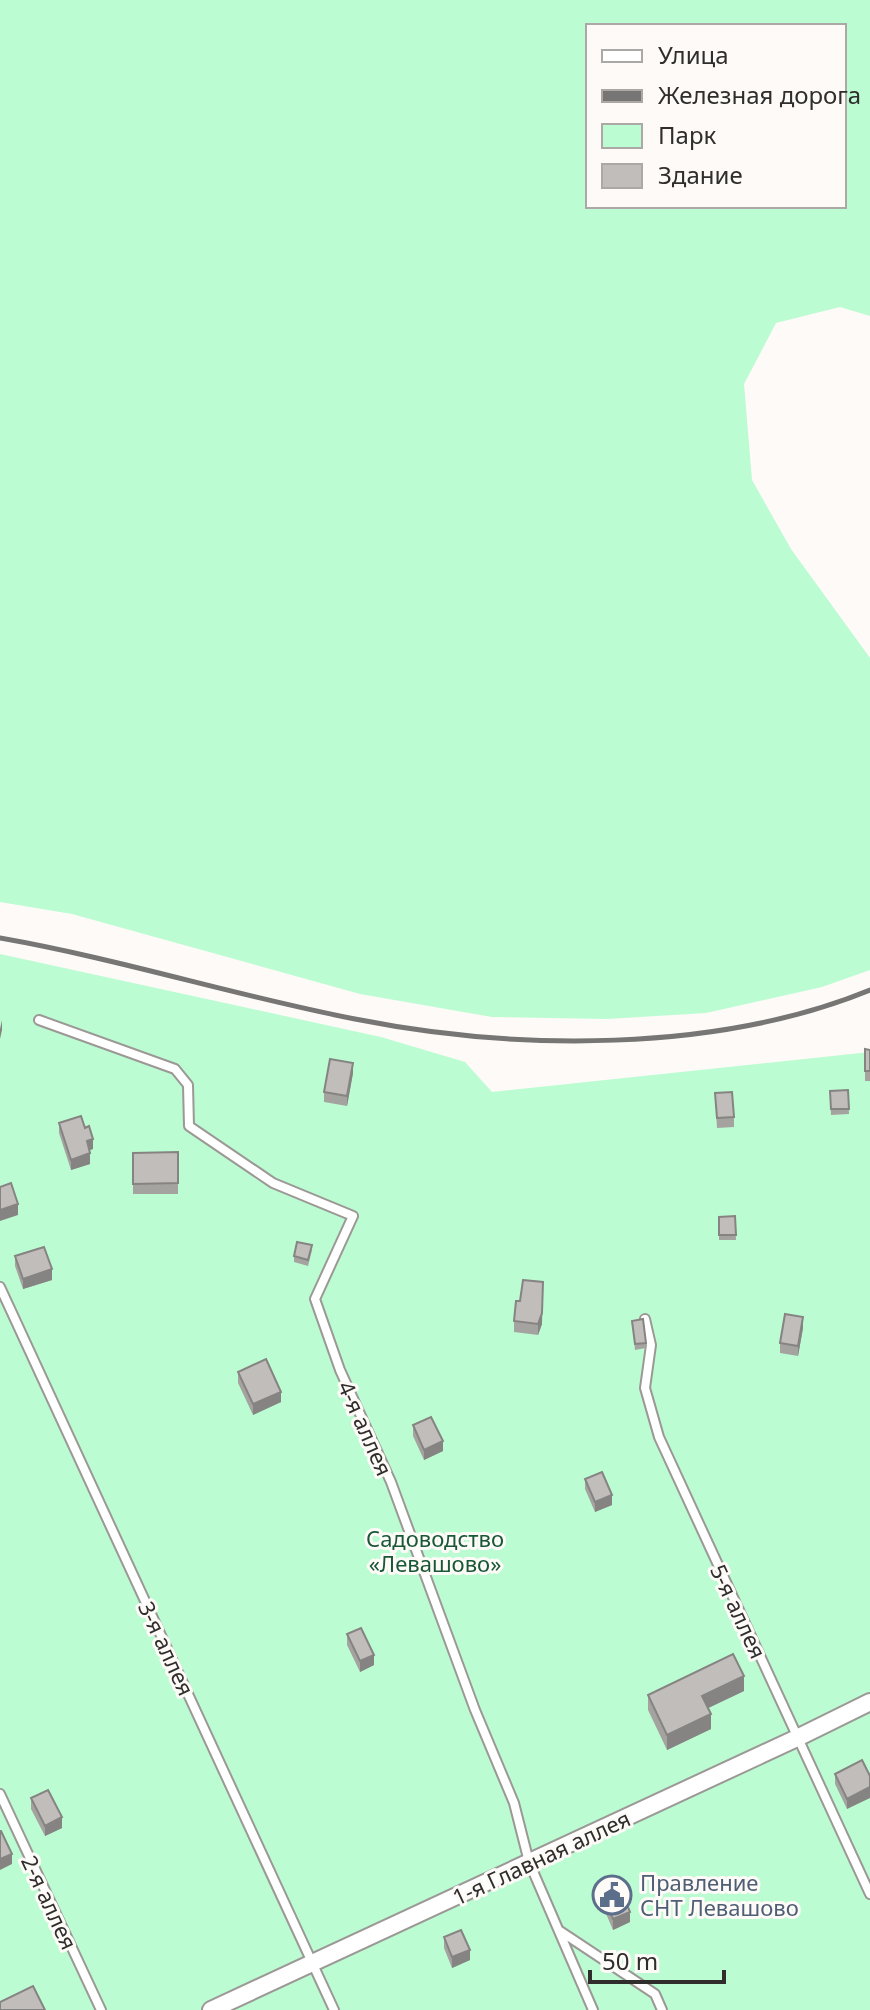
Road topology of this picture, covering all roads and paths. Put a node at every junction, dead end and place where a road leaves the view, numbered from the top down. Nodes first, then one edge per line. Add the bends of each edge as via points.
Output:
1 (39, 1020) dead end
2 (0, 1287) edge
3 (645, 1319) edge
4 (870, 1702) edge
5 (797, 1738) junction
6 (0, 1794) edge
7 (529, 1862) junction
8 (870, 1894) edge
9 (559, 1931) junction
10 (312, 1963) junction
11 (101, 2010) edge
12 (211, 2010) edge
13 (334, 2010) edge
14 (593, 2010) edge
15 (662, 2010) edge

1 - 7 lane, 4-я аллея via 175,1069 188,1085 189,1126 273,1183 353,1216 315,1299 514,1803
2 - 10 lane, 3-я аллея
3 - 5 lane, 5-я аллея via 651,1345 645,1388 659,1437
4 - 5 street, 1-я Главная аллея
5 - 7 street, 1-я Главная аллея
5 - 8 lane, 5-я аллея
6 - 11 lane, 2-я аллея
7 - 9 lane, 4-я аллея
7 - 10 street, 1-я Главная аллея
9 - 14 lane, 4-я аллея
9 - 15 lane via 655,1994
10 - 12 street, 1-я Главная аллея
10 - 13 lane, 3-я аллея

